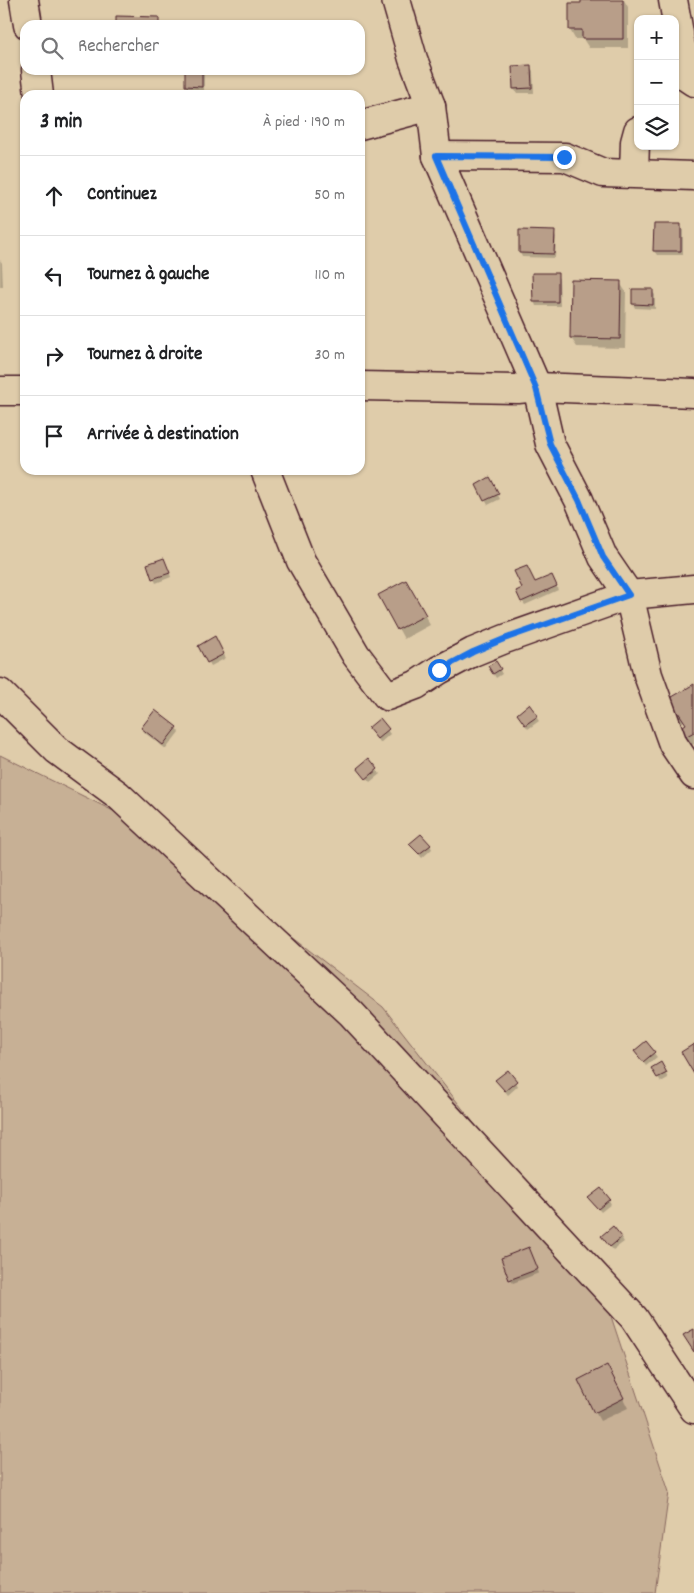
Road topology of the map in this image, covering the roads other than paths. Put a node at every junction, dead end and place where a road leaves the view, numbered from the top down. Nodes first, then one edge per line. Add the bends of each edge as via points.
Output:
1 (24, 0) edge
2 (396, 0) edge
3 (673, 0) edge
4 (674, 15) edge
5 (27, 20) edge
6 (679, 51) edge
7 (37, 75) edge
8 (694, 82) edge
9 (38, 90) edge
10 (431, 106) junction
11 (365, 124) edge
12 (635, 150) edge
13 (436, 156) junction
14 (634, 173) junction
15 (694, 176) edge
16 (365, 386) edge
17 (536, 388) junction
18 (0, 392) edge
19 (20, 392) edge
20 (694, 393) edge
21 (267, 475) edge
22 (694, 589) edge
23 (629, 595) junction
24 (0, 693) edge
25 (694, 775) edge
26 (694, 1409) edge

1 - 5 street
2 - 10 street
3 - 4 street
6 - 8 street via 688,78
7 - 9 street
10 - 11 street
10 - 13 street
12 - 14 street
13 - 14 street via 564,157 603,173
13 - 17 street
14 - 15 street
16 - 17 street
17 - 20 street
17 - 23 street via 550,444 603,557
18 - 19 street
21 - 23 street via 302,561 356,655 387,696 504,639
22 - 23 street
23 - 25 street via 648,675 673,744
24 - 26 street via 57,750 118,795 351,1013 634,1318

